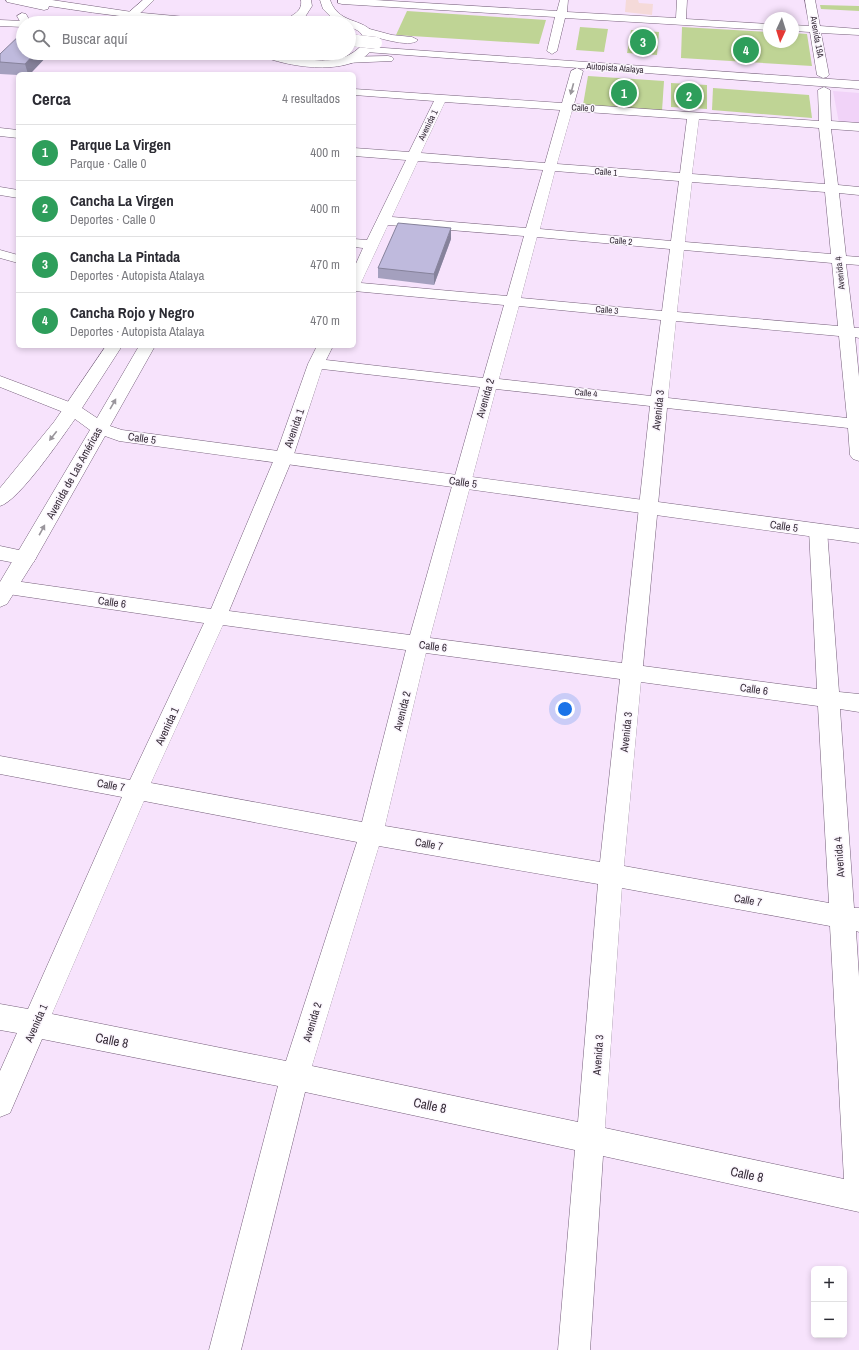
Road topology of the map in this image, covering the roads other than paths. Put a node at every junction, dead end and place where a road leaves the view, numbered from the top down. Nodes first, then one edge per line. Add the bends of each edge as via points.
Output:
1 (30, 0) edge
2 (149, 0) edge
3 (306, 0) edge
4 (325, 0) edge
5 (564, 0) edge
6 (682, 0) edge
7 (810, 0) edge
8 (342, 1) dead end
9 (448, 4) edge
10 (7, 6) edge
11 (561, 14) junction
12 (132, 15) junction
13 (18, 16) edge
14 (53, 16) dead end
15 (103, 16) edge
16 (143, 16) edge
17 (298, 16) edge
18 (338, 16) edge
19 (681, 21) junction
20 (16, 22) edge
21 (0, 23) edge
22 (356, 26) edge
23 (763, 27) edge
24 (799, 28) edge
25 (815, 29) junction
26 (366, 31) junction
27 (859, 32) edge
28 (426, 41) dead end
29 (356, 42) edge
30 (373, 47) junction
31 (356, 48) edge
32 (538, 50) dead end
33 (552, 51) junction
34 (567, 52) dead end
35 (356, 55) edge
36 (272, 60) edge
37 (285, 60) edge
38 (345, 60) joint
39 (697, 62) dead end
40 (330, 63) junction
41 (577, 71) junction
42 (283, 72) edge
43 (315, 72) edge
44 (823, 74) junction
45 (783, 76) junction
46 (859, 77) edge
47 (859, 85) edge
48 (824, 90) dead end
49 (356, 92) edge
50 (441, 98) junction
51 (568, 107) junction
52 (693, 116) junction
53 (825, 125) junction
54 (859, 127) edge
55 (0, 132) edge
56 (16, 134) edge
57 (356, 152) edge
58 (413, 156) junction
59 (550, 167) junction
60 (686, 178) junction
61 (831, 189) junction
62 (0, 191) edge
63 (859, 191) edge
64 (16, 194) edge
65 (383, 220) junction
66 (532, 233) junction
67 (356, 242) edge
68 (372, 245) junction
69 (678, 246) junction
70 (0, 254) edge
71 (16, 258) edge
72 (839, 259) junction
73 (859, 261) edge
74 (356, 279) edge
75 (356, 287) edge
76 (513, 302) junction
77 (670, 316) junction
78 (853, 332) edge
79 (113, 348) edge
80 (146, 348) edge
81 (321, 355) edge
82 (0, 381) edge
83 (489, 383) junction
84 (659, 401) junction
85 (74, 410) junction
86 (99, 428) junction
87 (857, 431) edge
88 (859, 455) edge
89 (284, 457) junction
90 (462, 482) junction
91 (0, 500) edge
92 (648, 507) junction
93 (818, 530) junction
94 (859, 536) edge
95 (0, 553) edge
96 (26, 558) junction
97 (4, 593) edge
98 (217, 617) junction
99 (418, 644) junction
100 (632, 672) junction
101 (829, 699) junction
102 (859, 703) edge
103 (0, 765) edge
104 (137, 790) junction
105 (371, 834) junction
106 (611, 875) junction
107 (851, 918) edge
108 (0, 1017) edge
109 (35, 1025) junction
110 (295, 1076) junction
111 (0, 1103) edge
112 (591, 1141) junction
113 (859, 1184) edge
114 (859, 1197) edge
115 (225, 1350) edge
116 (574, 1350) edge

1 - 12 main road
2 - 12 street
3 - 17 main road via 307,6
4 - 18 main road via 328,9
5 - 11 street
6 - 19 street
7 - 25 street, Avenida 19A
8 - 9 street
9 - 11 street
10 - 13 main road
10 - 14 main road
10 - 15 main road
11 - 19 street
11 - 33 street
12 - 16 main road
19 - 23 street
20 - 21 main road
22 - 26 main road
24 - 25 street
25 - 27 street
25 - 44 street, Avenida 19A
26 - 28 main road via 391,38
26 - 35 main road via 371,41 369,46
29 - 30 main road, bridge
30 - 31 main road
30 - 45 main road, Autopista Atalaya
32 - 33 main road
33 - 34 main road
36 - 42 main road
37 - 40 main road via 299,64
38 - 40 main road
38 - 41 main road via 406,60
39 - 45 main road via 759,66
40 - 43 main road
41 - 45 main road via 715,80
41 -> 51 street, Avenida 2
44 - 45 main road, Autopista Atalaya
44 - 46 main road, Autopista Atalaya
45 - 47 main road, Autopista Atalaya
48 - 53 street, Avenida 4
49 - 50 street, Calle 0
50 - 51 street, Calle 0
50 - 58 street, Avenida 1
51 - 52 street, Calle 0
51 - 59 street, Avenida 2
52 - 53 street, Calle 0
52 - 60 street, Avenida 3
53 - 54 street, Calle 0
53 - 61 street, Avenida 4
55 - 56 street
57 - 58 street, Calle 1
58 - 59 street, Calle 1
58 - 65 street, Avenida 1
59 - 60 street, Calle 1
59 - 66 street, Avenida 2
60 - 61 street, Calle 1
60 - 69 street, Avenida 3
61 - 63 street, Calle 1
61 - 72 street, Avenida 4
62 - 64 street
65 - 66 street, Calle 2
65 - 68 street, Avenida 1
66 - 69 street, Calle 2
66 - 76 street, Avenida 2
67 - 68 street
68 - 74 street, Avenida 1
69 - 72 street, Calle 2
69 - 77 street, Avenida 3
70 - 71 street
72 - 73 street, Calle 2
72 - 78 street, Avenida 4
75 - 76 street, Calle 3
76 - 77 street, Calle 3
76 - 83 street, Avenida 2
77 - 78 street, Calle 3
77 - 84 street, Avenida 3
78 - 87 street, Avenida 4
79 - 85 main road
86 -> 80 main road, Avenida de Las Américas
81 - 83 street, Calle 4
81 - 89 street, Avenida 1
82 - 85 street
83 - 84 street, Calle 4
83 - 90 street, Avenida 2
84 - 87 street, Calle 4
84 - 92 street, Avenida 3
85 - 86 main road, Calle 5
85 -> 91 main road via 23,476
86 - 89 main road, Calle 5 via 119,435
96 -> 86 main road, Avenida de Las Américas
87 - 88 street, Avenida 4
89 - 90 main road, Calle 5
89 - 98 street, Avenida 1
90 - 92 main road, Calle 5
90 - 99 street, Avenida 2
92 - 93 main road, Calle 5
92 - 100 street, Avenida 3
93 - 94 main road, Calle 5
93 - 101 street, Avenida 4
95 - 96 street
96 - 97 main road, Avenida de Las Américas
97 - 98 street, Calle 6
98 - 99 street, Calle 6
98 - 104 street, Avenida 1
99 - 100 street, Calle 6
99 - 105 street, Avenida 2
100 - 101 street, Calle 6
100 - 106 street, Avenida 3
101 - 102 street, Calle 6
101 - 107 street, Avenida 4
103 - 104 street, Calle 7
104 - 105 street, Calle 7
104 - 109 street, Avenida 1
105 - 106 street, Calle 7
105 - 110 street, Avenida 2
106 - 107 street, Calle 7
106 - 112 street, Avenida 3
107 - 113 street, Avenida 4
108 - 109 street, Calle 8
109 - 110 street, Calle 8
109 - 111 street, Avenida 1
110 - 112 street, Calle 8
110 - 115 street, Avenida 2
112 - 114 street, Calle 8
112 - 116 street, Avenida 3

